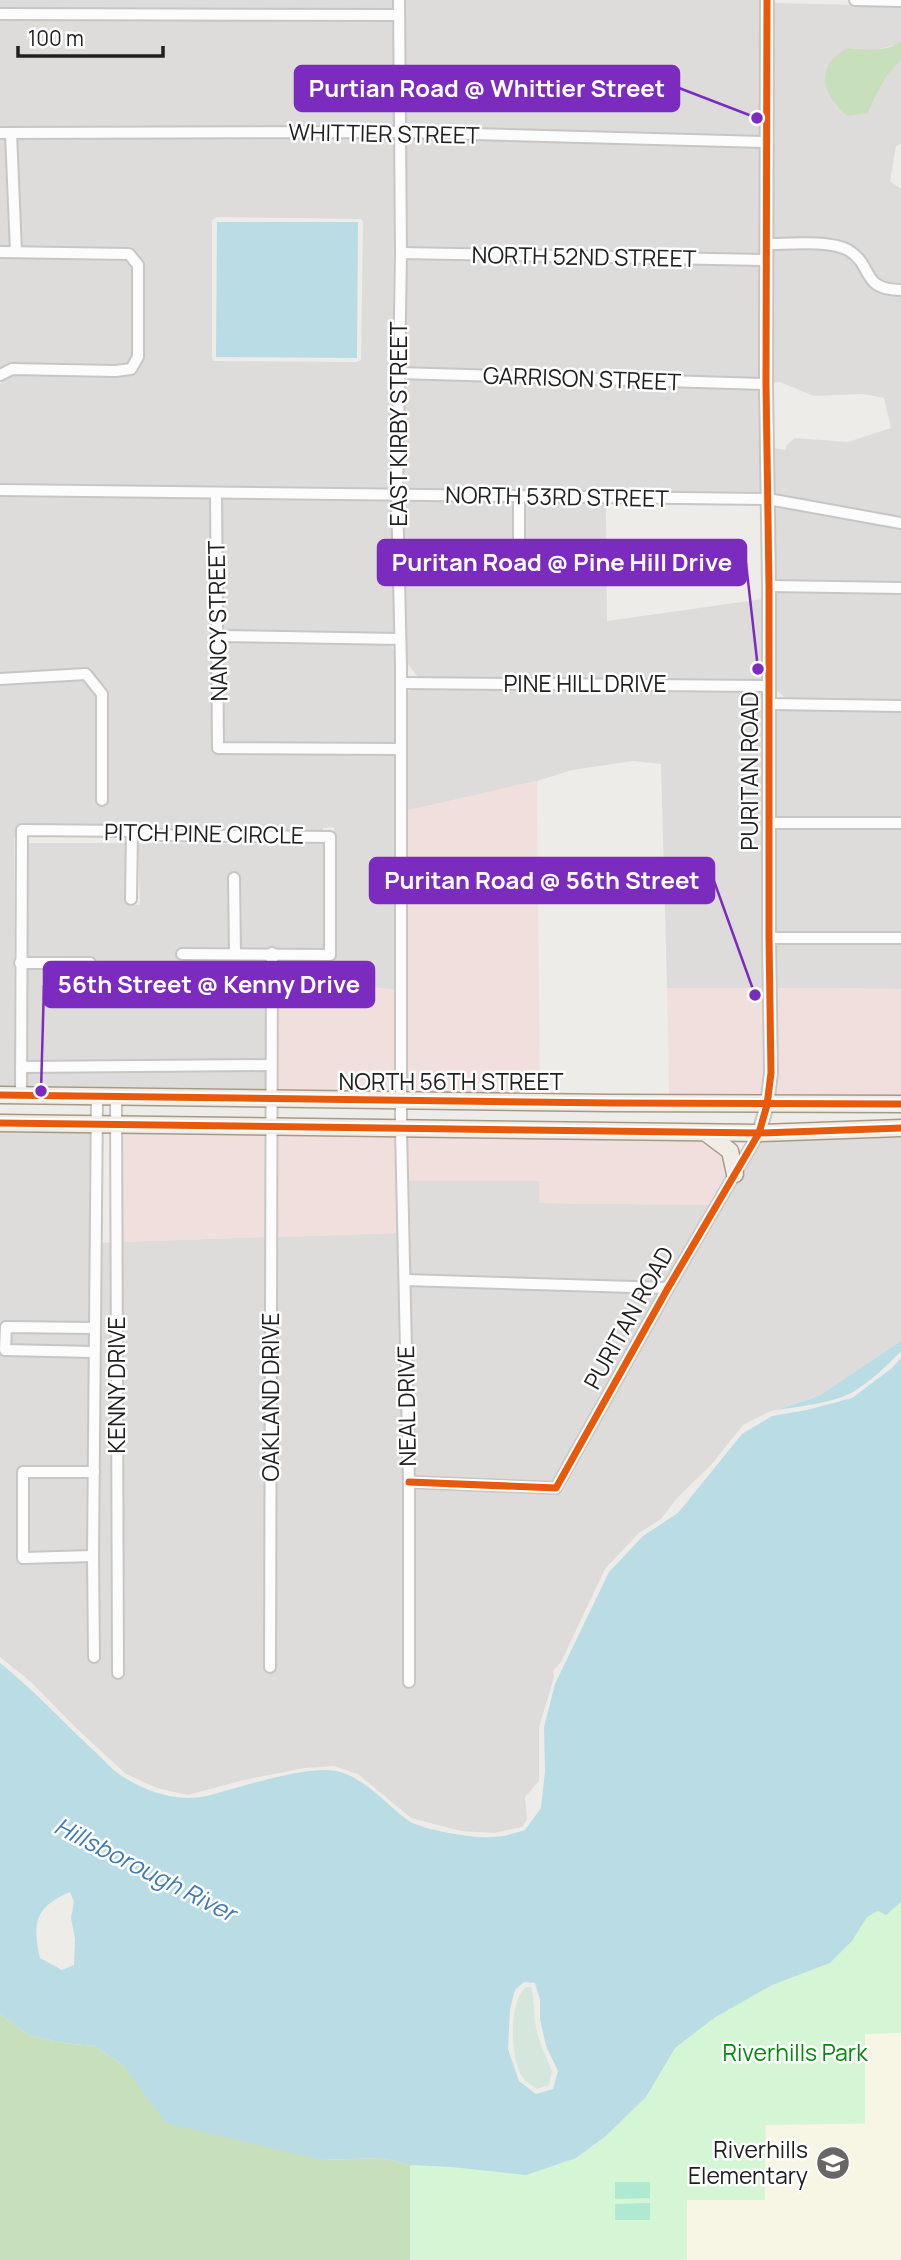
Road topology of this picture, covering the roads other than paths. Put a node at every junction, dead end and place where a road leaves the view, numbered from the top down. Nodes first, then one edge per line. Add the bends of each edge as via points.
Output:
1 (399, 0) edge
2 (767, 0) edge
3 (855, 0) edge
4 (901, 1) edge
5 (0, 14) edge
6 (399, 15) junction
7 (401, 132) junction
8 (6, 133) edge
9 (767, 142) junction
10 (767, 244) junction
11 (0, 252) edge
12 (16, 252) junction
13 (401, 253) junction
14 (767, 260) junction
15 (901, 290) edge
16 (398, 373) junction
17 (0, 375) edge
18 (766, 384) junction
19 (0, 490) edge
20 (216, 494) junction
21 (397, 494) junction
22 (519, 497) junction
23 (768, 499) junction
24 (901, 523) edge
25 (519, 575) dead end
26 (769, 586) junction
27 (901, 588) edge
28 (219, 636) junction
29 (400, 639) junction
30 (0, 679) edge
31 (401, 683) junction
32 (769, 686) junction
33 (769, 704) junction
34 (901, 706) edge
35 (400, 749) junction
36 (102, 800) dead end
37 (770, 823) junction
38 (901, 823) edge
39 (132, 831) junction
40 (234, 878) dead end
41 (131, 899) dead end
42 (769, 938) junction
43 (901, 938) edge
44 (272, 953) junction
45 (182, 954) dead end
46 (235, 954) junction
47 (20, 963) junction
48 (90, 963) dead end
49 (271, 1065) junction
50 (21, 1067) junction
51 (0, 1095) edge
52 (21, 1095) junction
53 (97, 1096) junction
54 (116, 1097) junction
55 (271, 1100) junction
56 (401, 1101) junction
57 (558, 1102) junction
58 (901, 1104) edge
59 (767, 1105) junction
60 (0, 1123) edge
61 (97, 1124) junction
62 (116, 1124) junction
63 (271, 1127) junction
64 (901, 1128) edge
65 (401, 1130) junction
66 (558, 1131) junction
67 (704, 1132) junction
68 (759, 1133) junction
69 (735, 1174) junction
70 (405, 1280) junction
71 (667, 1288) junction
72 (94, 1328) junction
73 (94, 1352) junction
74 (93, 1472) junction
75 (409, 1482) junction
76 (93, 1556) junction
77 (94, 1657) dead end
78 (270, 1667) dead end
79 (118, 1673) dead end
80 (410, 1682) dead end

1 - 6 street, EAST KIRBY STREET
2 - 9 street, PURITAN ROAD
3 - 4 street
5 - 6 street
6 - 7 street, EAST KIRBY STREET
7 - 8 street, WHITTIER STREET
7 - 9 street, WHITTIER STREET
7 - 13 street, EAST KIRBY STREET
8 - 12 street
9 - 10 street, PURITAN ROAD
10 - 14 street, PURITAN ROAD
10 - 15 street via 835,245 850,251 873,283
11 - 12 street
12 - 17 street via 130,254 138,265 138,357 131,369 12,369
13 - 14 street, NORTH 52ND STREET
13 - 16 street, EAST KIRBY STREET
14 - 18 street, PURITAN ROAD
16 - 18 street, GARRISON STREET
16 - 21 street, EAST KIRBY STREET
18 - 23 street, PURITAN ROAD
19 - 20 street, NORTH 53RD STREET
20 - 21 street, NORTH 53RD STREET
20 - 28 street, NANCY STREET
21 - 22 street, NORTH 53RD STREET
21 - 29 street, EAST KIRBY STREET
22 - 23 street, NORTH 53RD STREET
22 - 25 street
23 - 24 street, NORTH 53RD STREET
23 - 26 street, PURITAN ROAD
26 - 27 street
26 - 32 street, PURITAN ROAD
28 - 29 street
28 - 35 street, NANCY STREET via 218,748
29 - 31 street, EAST KIRBY STREET
30 - 36 street via 86,674 102,694
31 - 32 street, PINE HILL DRIVE
31 - 35 street, EAST KIRBY STREET
32 - 33 street, PURITAN ROAD
33 - 34 street
33 - 37 street, PURITAN ROAD
35 - 56 street, EAST KIRBY STREET
37 - 38 street
37 - 42 street, PURITAN ROAD
39 - 41 street
39 - 44 street, PITCH PINE CIRCLE via 330,837 330,955
39 - 47 street, PITCH PINE CIRCLE via 22,830
40 - 46 street
42 - 43 street
42 - 59 street, PURITAN ROAD via 771,1073
44 - 46 street
44 - 49 street
45 - 46 street
47 - 48 street
47 - 50 street, PITCH PINE CIRCLE
49 - 50 street
49 - 55 street
50 - 52 street, PITCH PINE CIRCLE
51 - 52 main road, NORTH 56TH STREET
52 - 53 main road, NORTH 56TH STREET
53 - 54 main road, NORTH 56TH STREET
53 - 61 street
54 - 55 main road, NORTH 56TH STREET
54 - 62 street, KENNY DRIVE
55 - 56 main road, NORTH 56TH STREET
55 - 63 street, OAKLAND DRIVE
56 - 57 main road, NORTH 56TH STREET
56 - 65 street, EAST KIRBY STREET
57 - 59 main road, NORTH 56TH STREET
57 - 66 main road
58 - 59 main road, NORTH 56TH STREET
59 - 68 street, PURITAN ROAD
60 - 61 main road, NORTH 56TH STREET
61 - 62 main road, NORTH 56TH STREET
61 - 72 street
62 - 63 main road, NORTH 56TH STREET
62 - 79 street, KENNY DRIVE
63 - 65 main road, NORTH 56TH STREET
63 - 78 street, OAKLAND DRIVE
64 - 68 main road, NORTH 56TH STREET
65 - 66 main road, NORTH 56TH STREET
65 - 70 street, NEAL DRIVE
66 - 67 main road, NORTH 56TH STREET
67 - 68 main road, NORTH 56TH STREET
67 - 69 main road via 730,1151
68 - 69 street, PURITAN ROAD
69 - 71 street, PURITAN ROAD
70 - 71 street
70 - 75 street, NEAL DRIVE
71 - 75 street, PURITAN ROAD via 556,1488
72 - 73 street
72 - 73 street via 6,1327 5,1350
73 - 74 street
74 - 76 street
74 - 76 street via 23,1472 23,1558
75 - 80 street, NEAL DRIVE
76 - 77 street

